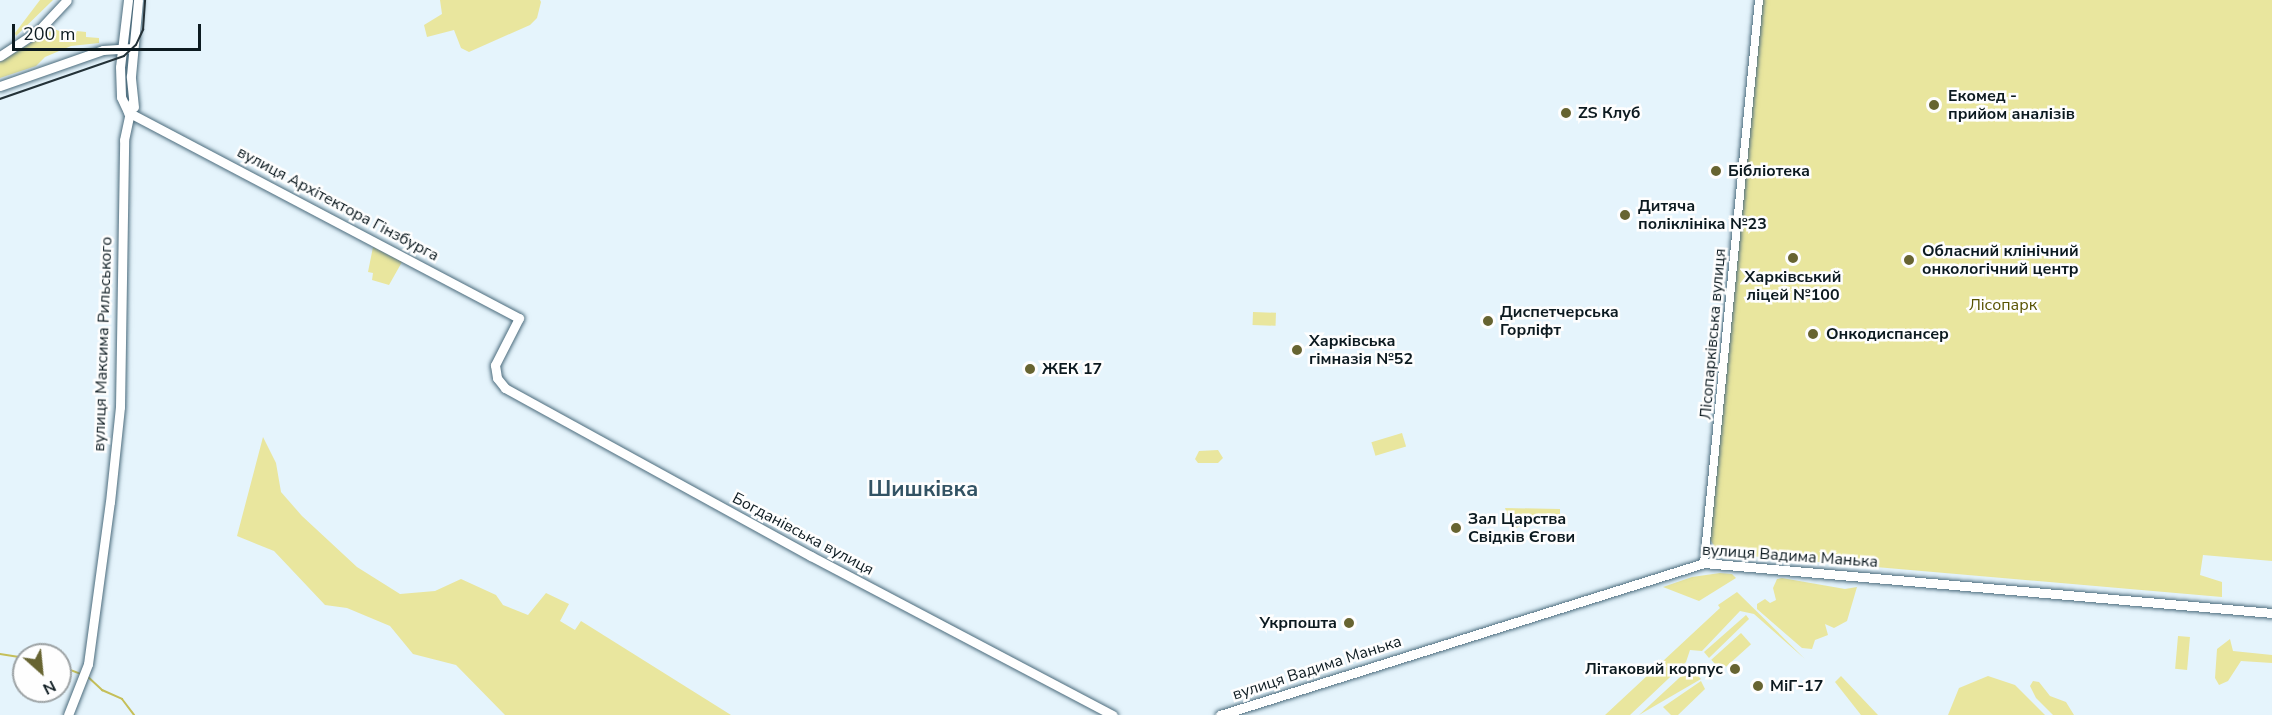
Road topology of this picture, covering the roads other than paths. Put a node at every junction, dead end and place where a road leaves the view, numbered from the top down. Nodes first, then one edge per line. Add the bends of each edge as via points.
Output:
1 (67, 0) edge
2 (128, 0) edge
3 (138, 0) edge
4 (1759, 0) edge
5 (123, 48) junction
6 (133, 48) junction
7 (0, 56) edge
8 (0, 86) edge
9 (130, 107) junction
10 (495, 364) joint
11 (1704, 563) junction
12 (2272, 613) edge
13 (68, 715) edge
14 (1113, 715) edge
15 (1220, 715) edge

1 - 7 main road via 38,31
2 - 5 main road, вулиця Максима Рильського
3 - 6 main road, вулиця Максима Рильського
4 - 11 street, Лісопарківська вулиця
5 - 6 main road
5 - 8 main road via 103,50
5 - 9 main road, вулиця Максима Рильського via 120,94
6 - 9 main road, вулиця Максима Рильського
9 - 10 main road, вулиця Архітектора Гінзбурга via 141,120 519,318
9 - 13 main road, вулиця Максима Рильського via 122,191 120,407 88,664
10 - 14 main road, Богданівська вулиця via 497,378 510,391
11 - 12 main road, вулиця Вадима Манька
11 - 15 main road, вулиця Вадима Манька

